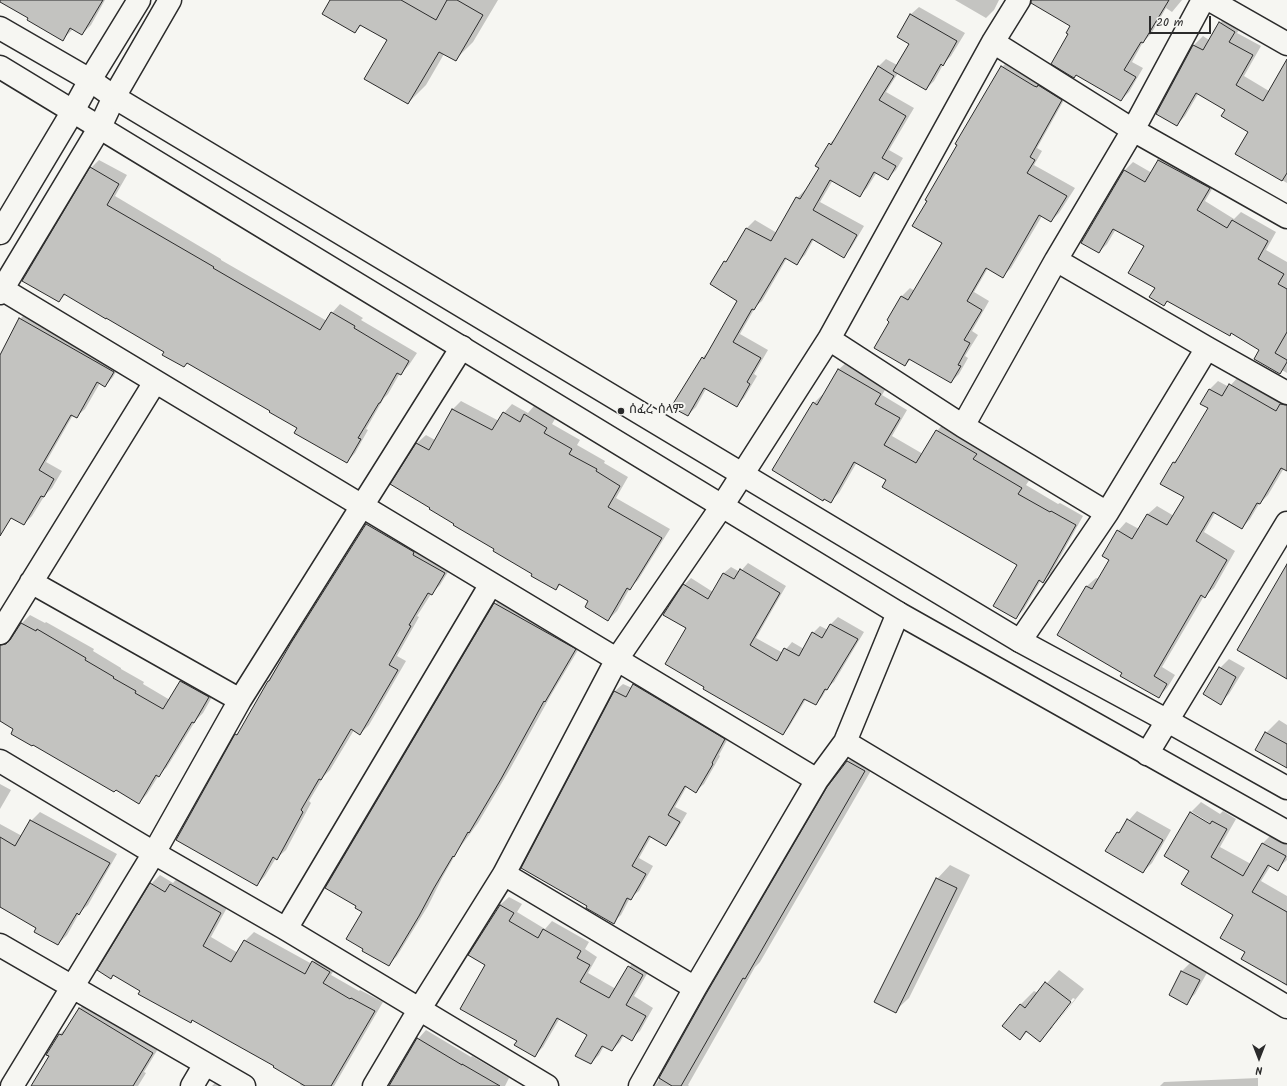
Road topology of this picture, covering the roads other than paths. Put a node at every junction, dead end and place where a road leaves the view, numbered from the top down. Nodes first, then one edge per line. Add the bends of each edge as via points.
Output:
1 (139, 0) edge
2 (170, 0) edge
3 (1018, 0) edge
4 (1203, 0) edge
5 (1210, 0) edge
6 (0, 28) edge
7 (993, 42) junction
8 (1287, 44) edge
9 (0, 67) edge
10 (90, 80) junction
11 (114, 97) junction
12 (73, 111) junction
13 (100, 127) junction
14 (1133, 130) junction
15 (1287, 217) edge
16 (0, 233) edge
17 (1056, 260) junction
18 (1, 291) edge
19 (829, 339) junction
20 (462, 347) junction
21 (1207, 348) junction
22 (155, 382) junction
23 (1287, 393) edge
24 (963, 426) junction
25 (742, 475) junction
26 (361, 506) junction
27 (722, 506) junction
28 (1107, 513) junction
29 (1287, 523) edge
30 (31, 582) junction
31 (491, 584) junction
32 (898, 613) junction
33 (0, 633) edge
34 (1020, 641) junction
35 (617, 659) junction
36 (240, 700) junction
37 (1166, 720) junction
38 (845, 742) junction
39 (1147, 754) junction
40 (0, 761) edge
41 (817, 780) junction
42 (1287, 788) edge
43 (1287, 832) edge
44 (154, 853) junction
45 (504, 874) junction
46 (286, 929) junction
47 (0, 945) edge
48 (72, 988) junction
49 (695, 988) junction
50 (1287, 1007) edge
51 (419, 1010) junction
52 (205, 1064) junction
53 (12, 1086) edge
54 (192, 1086) edge
55 (244, 1086) edge
56 (374, 1086) edge
57 (547, 1086) edge
58 (640, 1086) edge

1 - 10 street
2 - 11 street
3 - 7 street
4 - 14 street
5 - 8 street
6 - 10 street
7 - 14 street
7 - 19 street
9 - 12 street
10 - 11 street
10 - 12 street
11 - 13 street
11 - 25 street
12 - 13 street
12 - 16 street
13 - 18 street
13 - 20 street
14 - 15 street
14 - 17 street
17 - 21 street
17 - 24 street
18 - 22 street
19 - 24 street
19 - 25 street
20 - 26 street
20 - 27 street
21 - 23 street
21 - 28 street
22 - 26 street
22 - 30 street
24 - 28 street
25 - 27 street
25 - 34 street
26 - 31 street
26 - 36 street
27 - 32 street
27 - 35 street
28 - 34 street
29 - 37 street
30 - 33 street
30 - 36 street
31 - 35 street
31 - 46 street
32 - 38 street
32 - 39 street
34 - 37 street
35 - 41 street
35 - 45 street
36 - 44 street
37 - 39 street
37 - 42 street
38 - 41 street
38 - 50 street
39 - 43 street
40 - 44 street
41 - 49 street
44 - 46 street
44 - 48 street
45 - 49 street
45 - 51 street
46 - 51 street
47 - 48 street
48 - 52 street
48 - 53 street
49 - 58 street
51 - 56 street
51 - 57 street
52 - 54 street
52 - 55 street

